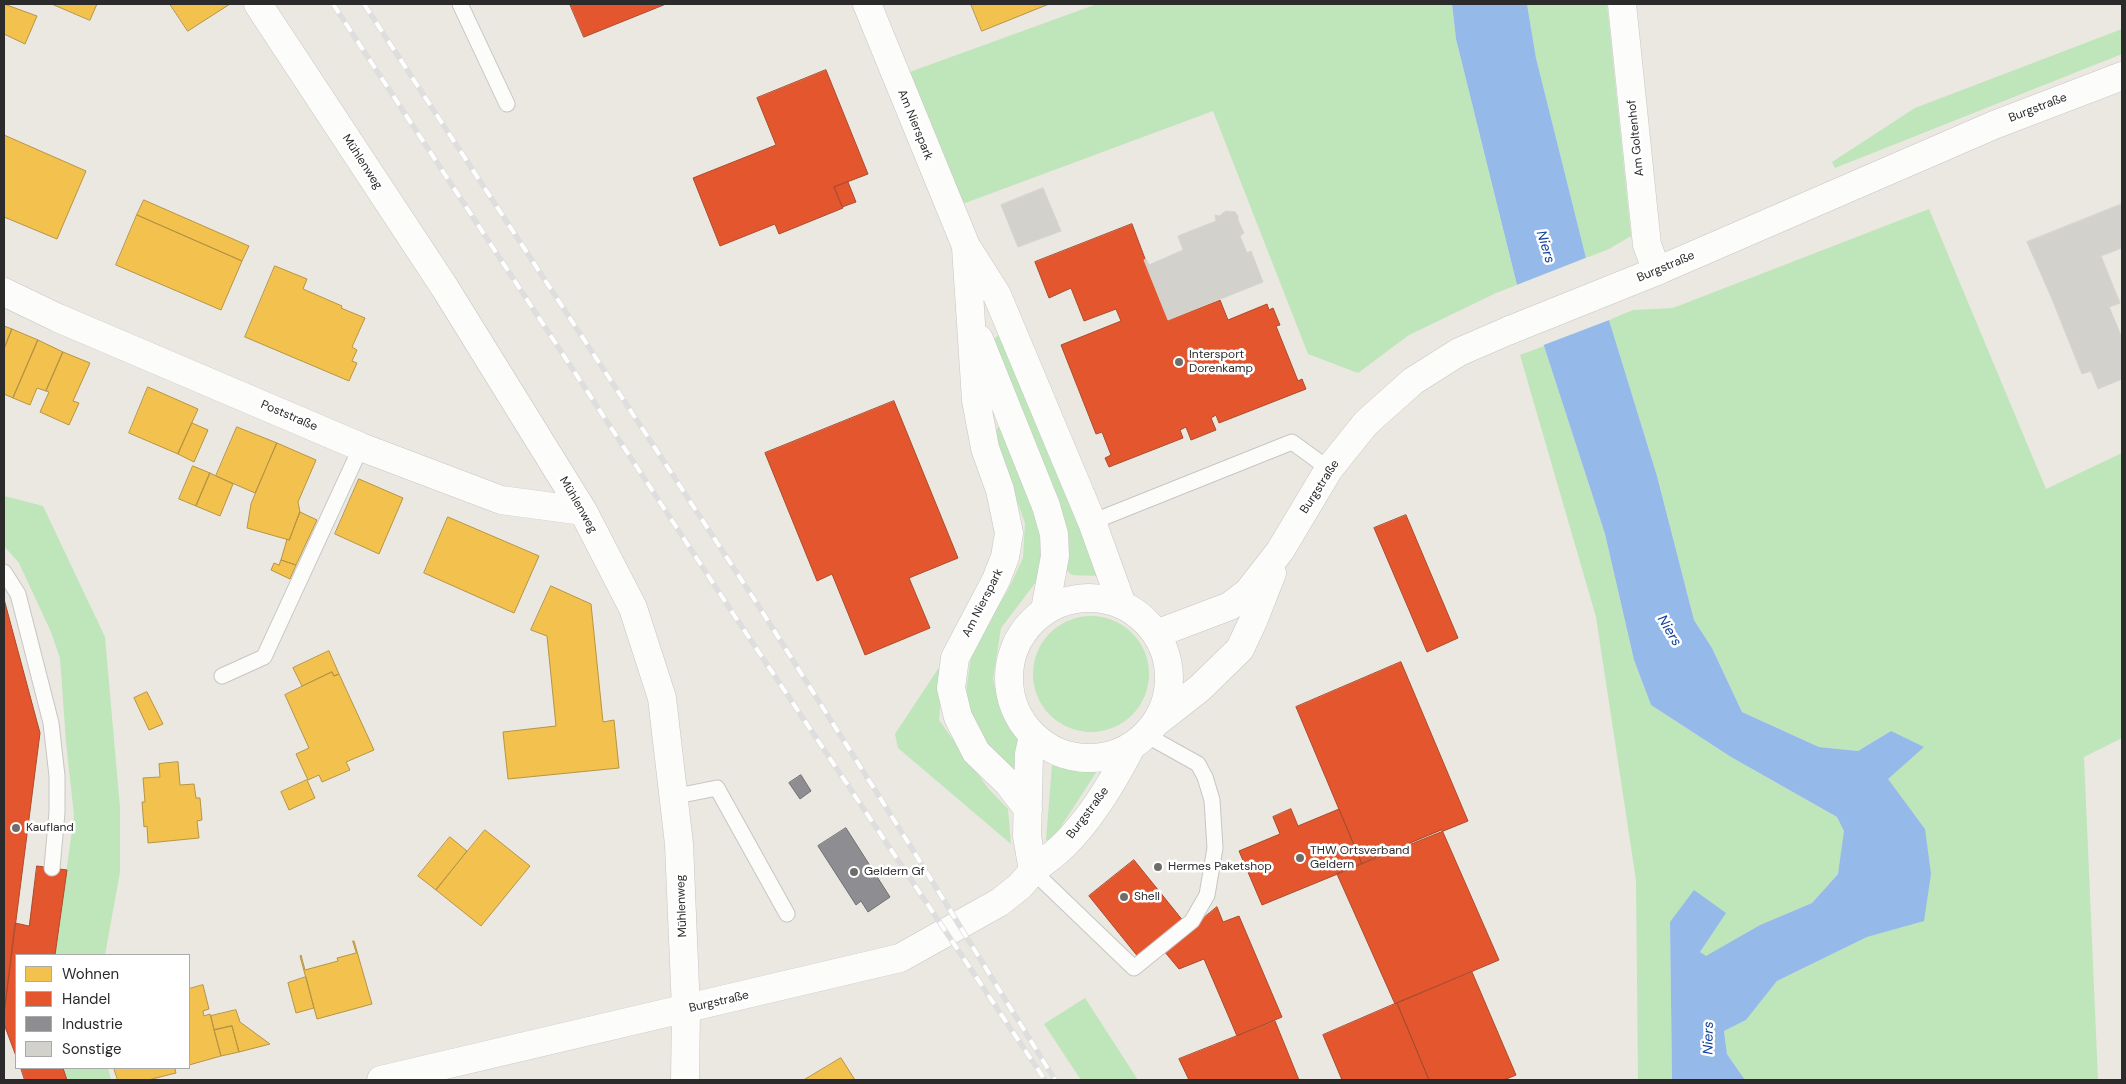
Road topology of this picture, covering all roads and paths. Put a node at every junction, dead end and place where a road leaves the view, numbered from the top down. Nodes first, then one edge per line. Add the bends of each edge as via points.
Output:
1 (258, 4) edge
2 (460, 4) edge
3 (867, 4) edge
4 (1622, 4) edge
5 (2122, 76) edge
6 (507, 104) dead end
7 (966, 246) junction
8 (1656, 271) junction
9 (4, 292) edge
10 (969, 315) junction
11 (361, 447) junction
12 (1329, 468) junction
13 (583, 511) junction
14 (1092, 522) junction
15 (1280, 551) junction
16 (4, 572) edge
17 (1122, 604) junction
18 (1046, 610) junction
19 (1156, 634) junction
20 (222, 676) dead end
21 (1145, 734) junction
22 (1033, 737) junction
23 (672, 797) junction
24 (1028, 809) junction
25 (52, 868) dead end
26 (1033, 871) junction
27 (787, 914) dead end
28 (686, 1010) junction
29 (381, 1080) edge
30 (685, 1080) edge

1 - 13 street, Mühlenweg via 445,288
2 - 6 lane
3 - 7 street, Am Nierspark
4 - 8 street, Am Goltenhof via 1647,245
5 - 8 street, Burgstraße via 1994,125
7 - 10 street, Am Nierspark
7 - 14 street, Am Nierspark via 997,295
8 - 12 street, Burgstraße via 1458,352 1413,381 1366,424
9 - 11 street, Poststraße
10 - 18 street, Am Nierspark via 1046,506 1054,534 1055,556
10 - 24 street, Am Nierspark via 976,400 985,448 1000,490 1009,533 1006,557 955,658 951,688 958,717 976,752 1008,783
11 - 13 street, Poststraße via 501,500
11 - 20 lane via 264,657
12 - 14 lane via 1292,442
12 - 15 street, Burgstraße
13 - 23 street, Mühlenweg via 633,608 662,698
14 - 17 street, Am Nierspark
15 - 19 street, Burgstraße via 1248,592 1230,606
15 - 21 street, Burgstraße via 1240,649
16 - 25 lane via 18,594 51,723 57,812
17 - 18 street, Burgstraße via 1097,598 1070,600
17 - 19 street, Burgstraße via 1141,617
18 - 22 street, Burgstraße via 1027,626 1014,646 1008,671 1012,703 1018,718
19 - 21 street, Burgstraße via 1166,654 1167,700
21 - 22 street, Burgstraße via 1107,757 1080,758 1055,752
21 - 26 street, Burgstraße via 1064,846
21 - 26 lane via 1198,764 1212,800 1214,858 1207,895 1192,921 1134,968
22 - 24 street via 1029,754
23 - 27 lane via 717,788
23 - 28 street, Mühlenweg via 679,844
24 - 26 street via 1027,836
26 - 28 street, Burgstraße via 1000,902 900,958
28 - 29 street, Burgstraße
28 - 30 street, Mühlenweg

